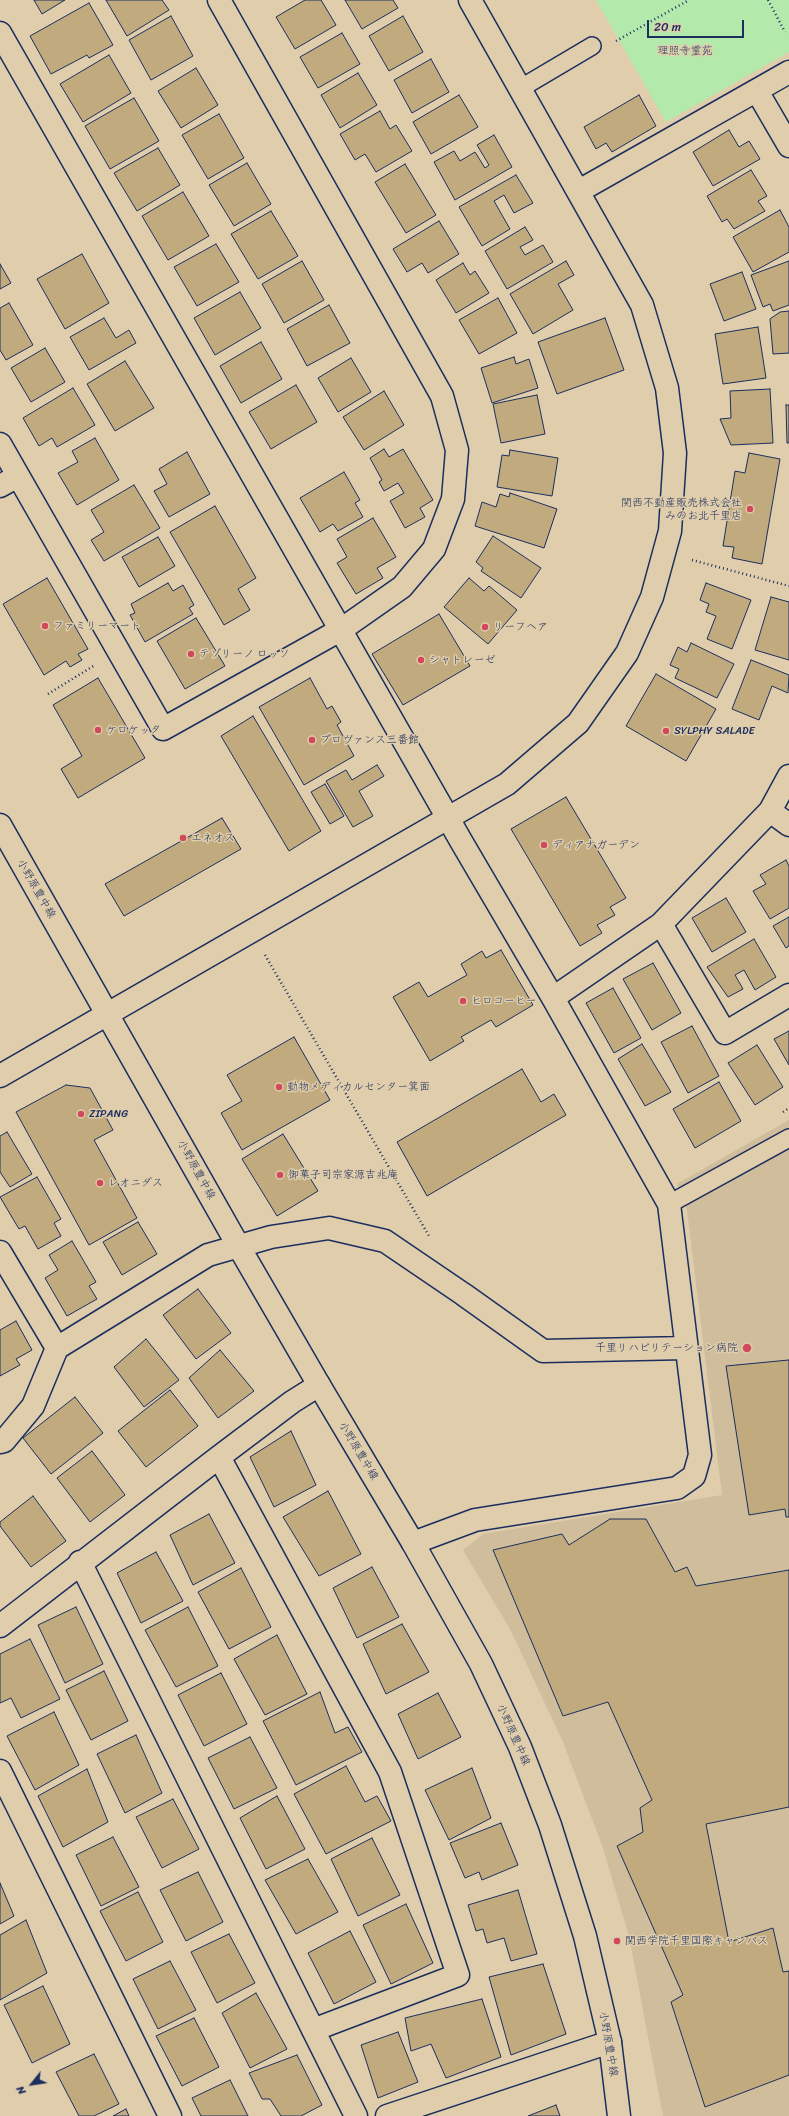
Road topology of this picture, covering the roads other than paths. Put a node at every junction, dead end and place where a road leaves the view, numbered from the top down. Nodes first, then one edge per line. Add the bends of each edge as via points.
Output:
1 (219, 0) edge
2 (470, 0) edge
3 (0, 32) edge
4 (592, 46) road end
5 (789, 72) edge
6 (521, 88) junction
7 (757, 91) junction
8 (789, 146) edge
9 (579, 191) junction
10 (0, 444) edge
11 (9, 481) edge
12 (342, 629) junction
13 (789, 776) edge
14 (770, 811) junction
15 (449, 819) junction
16 (0, 825) edge
17 (789, 825) edge
18 (661, 924) junction
19 (789, 995) edge
20 (553, 998) junction
21 (108, 1014) junction
22 (0, 1076) edge
23 (789, 1138) edge
24 (669, 1204) junction
25 (239, 1247) junction
26 (0, 1252) edge
27 (57, 1348) junction
28 (686, 1348) junction
29 (319, 1385) junction
30 (0, 1442) edge
31 (219, 1457) junction
32 (413, 1543) junction
33 (80, 1562) junction
34 (0, 1626) edge
35 (0, 1771) edge
36 (313, 2030) junction
37 (610, 2042) junction
38 (170, 2116) edge
39 (356, 2116) edge
40 (386, 2116) edge
41 (619, 2116) edge

1 - 12 street via 442,396 457,450 453,499 434,549 402,587
2 - 6 street
3 - 12 street
4 - 6 lane
5 - 7 street
6 - 9 street
7 - 8 street
7 - 9 street
9 - 15 street via 642,305 667,388 675,453 670,530 652,597 627,652 578,723 507,784
10 - 11 street
11 - 12 street via 164,729
12 - 15 street
13 - 14 street
14 - 17 street
14 - 18 street
15 - 20 street
15 - 21 street
16 - 21 street, 小野原豊中線
18 - 19 street via 725,1033
18 - 20 street
20 - 24 street
21 - 22 street
21 - 25 street, 小野原豊中線
23 - 24 lane
24 - 28 street
25 - 27 street via 208,1255
25 - 28 street via 271,1237 329,1228 385,1241 543,1351
25 - 29 street, 小野原豊中線
26 - 27 street
27 - 30 street via 33,1406 4,1441
28 - 32 street via 700,1455 694,1476 678,1488 475,1520
29 - 31 street
29 - 32 street, 小野原豊中線
31 - 33 street
31 - 36 street via 390,1772 458,1975
32 - 37 street, 小野原豊中線 via 481,1664 520,1747 550,1825 585,1936
33 - 34 street
33 - 36 street
35 - 38 street
36 - 39 street
37 - 40 street
37 - 41 street, 小野原豊中線

